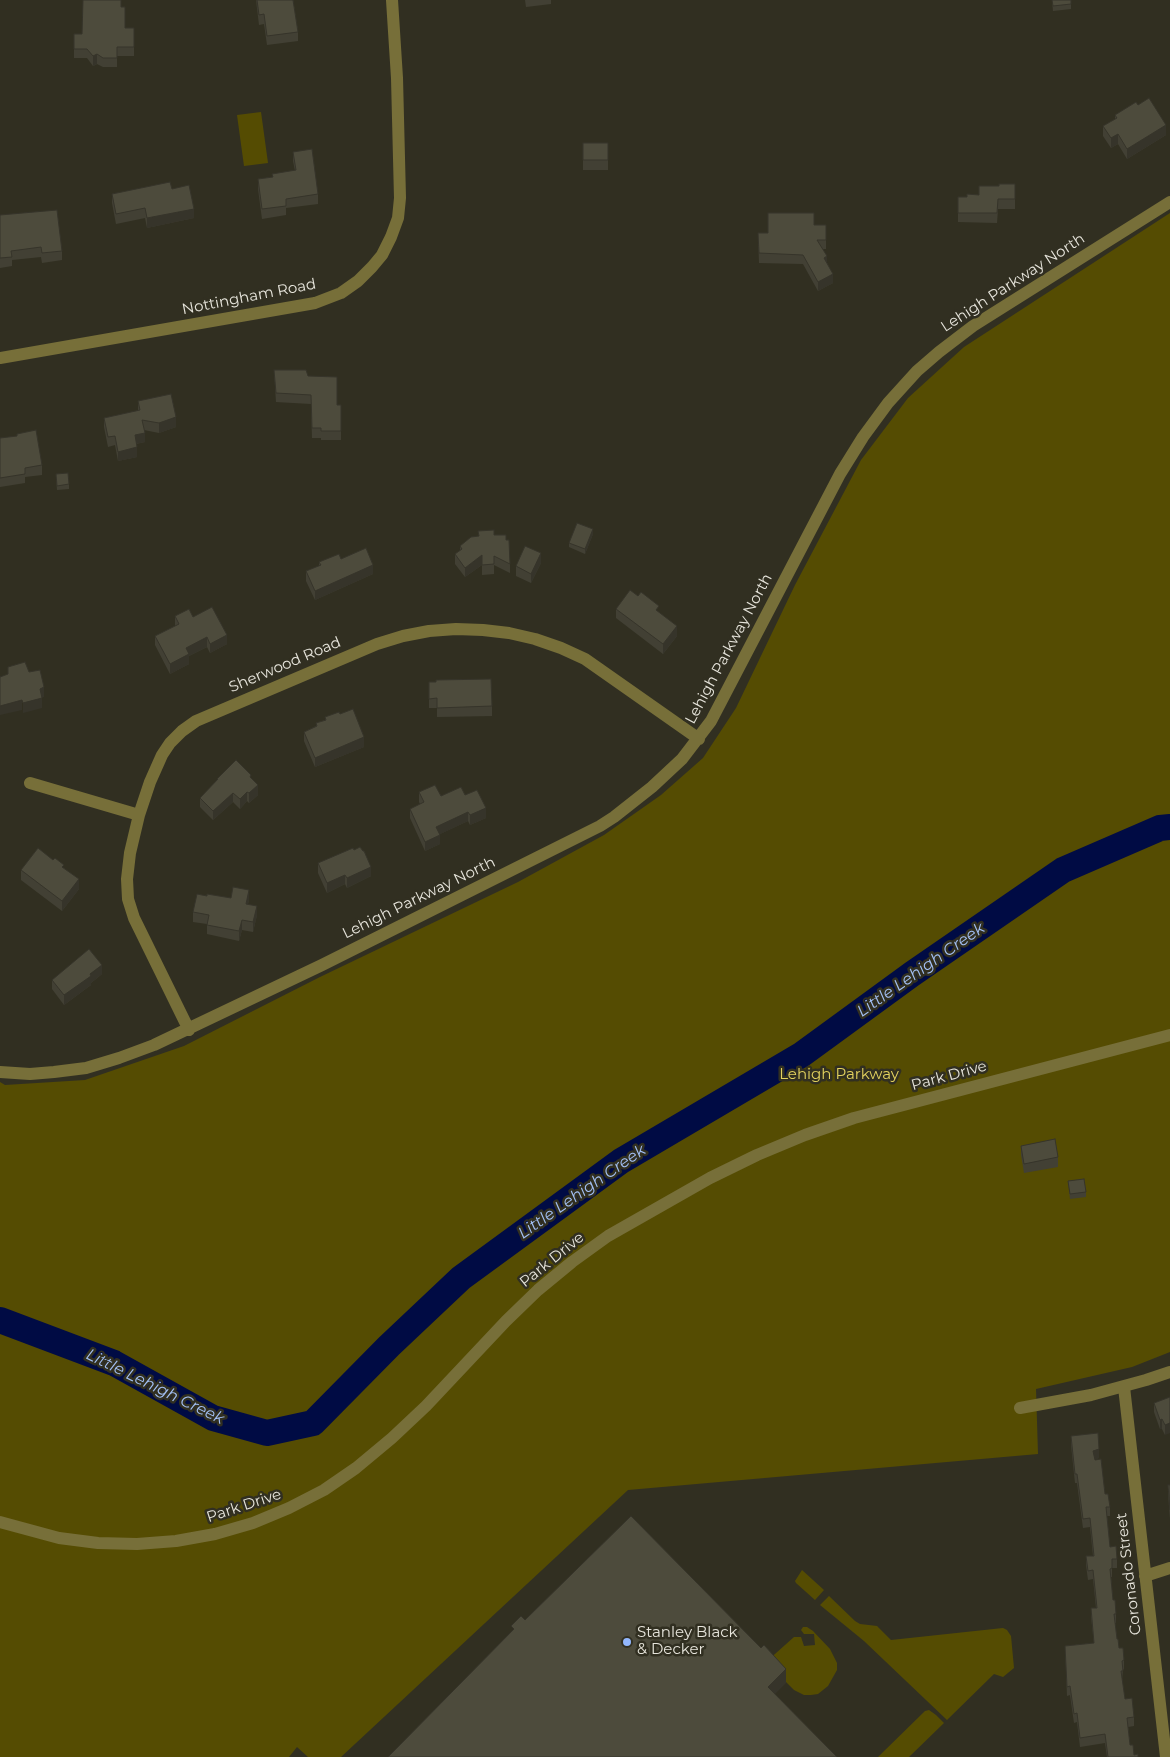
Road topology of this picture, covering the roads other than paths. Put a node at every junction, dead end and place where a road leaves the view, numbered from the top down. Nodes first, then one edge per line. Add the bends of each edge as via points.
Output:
1 (392, 0) edge
2 (1170, 202) edge
3 (0, 358) edge
4 (699, 739) junction
5 (30, 783) dead end
6 (139, 815) junction
7 (188, 1030) junction
8 (1170, 1034) edge
9 (0, 1072) edge
10 (1170, 1372) edge
11 (1124, 1387) junction
12 (1020, 1408) dead end
13 (0, 1522) edge
14 (1170, 1568) edge
15 (1145, 1576) junction
16 (1166, 1757) edge

1 - 3 street, Nottingham Road via 397,78 398,218 382,255 358,281 341,293 315,303
2 - 4 street, Lehigh Parkway North via 973,326 924,365 888,403 840,474
4 - 6 street, Sherwood Road via 584,659 561,648 518,635 483,630 429,631 377,644 196,721 170,743 162,755
4 - 7 street, Lehigh Parkway North via 652,787 600,826
5 - 6 street
6 - 7 street, Sherwood Road via 130,853 128,899
7 - 9 street, Lehigh Parkway North via 86,1068 54,1072
8 - 13 street, Park Drive via 854,1118 765,1151 710,1178 608,1236 572,1262 506,1321 392,1438 324,1490 289,1508 215,1534 137,1544 59,1538
10 - 11 street
11 - 12 street
11 - 15 street, Coronado Street
14 - 15 street
15 - 16 street, Coronado Street

